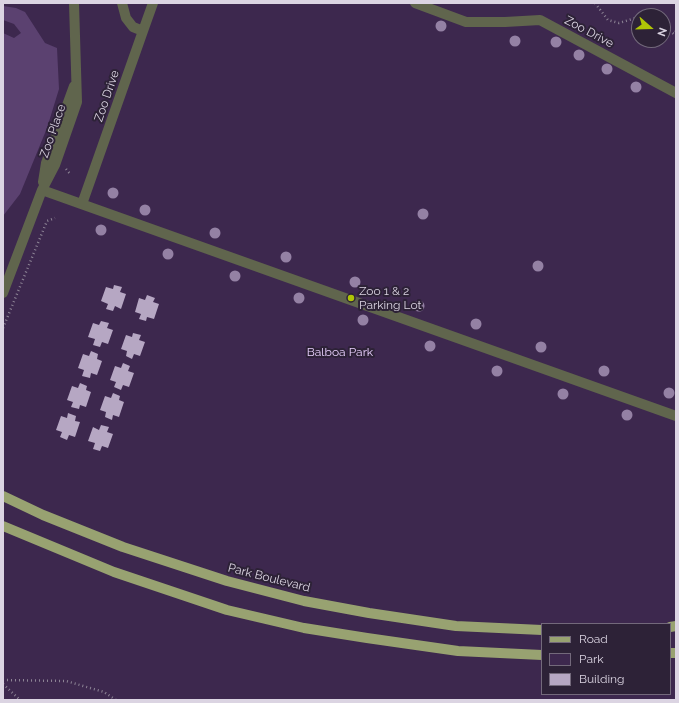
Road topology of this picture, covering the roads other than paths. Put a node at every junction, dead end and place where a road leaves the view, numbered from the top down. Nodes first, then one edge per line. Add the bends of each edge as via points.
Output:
1 (74, 3) edge
2 (122, 3) edge
3 (153, 3) edge
4 (415, 3) edge
5 (143, 31) junction
6 (676, 94) edge
7 (42, 190) junction
8 (82, 204) junction
9 (3, 294) edge
10 (676, 416) edge
11 (3, 496) edge
12 (3, 526) edge
13 (541, 630) edge
14 (541, 655) edge

1 - 7 street, Zoo Place via 77,77 46,164
2 - 5 street via 126,18 133,27
3 - 5 street, Zoo Drive
4 - 6 street, Zoo Drive via 466,22 540,20
5 - 8 street, Zoo Drive
7 - 8 street
7 - 9 street, Zoo Place
8 - 10 street
11 - 13 main road, Park Boulevard via 123,547 227,581 296,599 456,626
12 - 14 main road via 114,572 227,610 304,628 374,639 458,651

